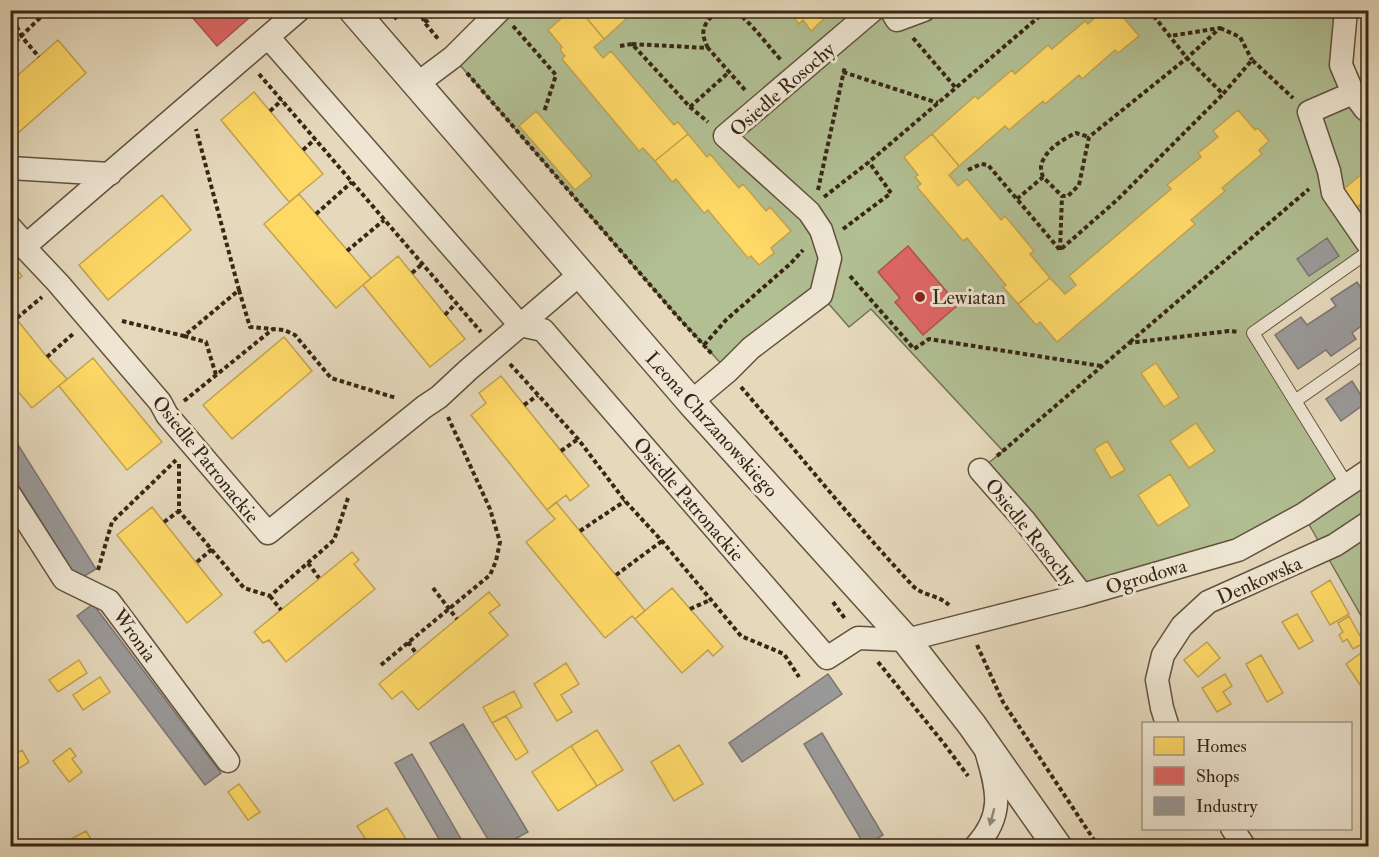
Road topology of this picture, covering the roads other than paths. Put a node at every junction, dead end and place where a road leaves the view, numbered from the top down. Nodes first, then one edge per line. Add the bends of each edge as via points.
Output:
1 (299, 10) edge
2 (353, 10) edge
3 (873, 10) edge
4 (924, 10) edge
5 (1346, 10) edge
6 (504, 15) edge
7 (894, 15) edge
8 (268, 37) junction
9 (417, 84) junction
10 (1353, 93) junction
11 (1368, 111) edge
12 (10, 168) edge
13 (110, 174) junction
14 (10, 226) edge
15 (1368, 244) edge
16 (24, 247) junction
17 (1368, 252) edge
18 (580, 274) junction
19 (520, 325) junction
20 (1368, 350) edge
21 (1295, 400) junction
22 (691, 402) junction
23 (980, 470) road end
24 (1368, 471) edge
25 (1347, 485) junction
26 (10, 495) edge
27 (1368, 523) edge
28 (1082, 595) junction
29 (858, 638) joint
30 (906, 640) junction
31 (1167, 722) edge
32 (984, 744) junction
33 (228, 761) dead end
34 (1233, 830) edge
35 (1049, 844) edge
36 (976, 846) edge
37 (1244, 846) edge

1 - 8 street
2 - 9 street, Leona Chrzanowskiego
3 - 22 street, Osiedle Rosochy via 724,136 809,212 821,230 830,258 821,295 751,348
4 - 7 street
5 - 10 street via 1341,65
6 - 9 street
8 - 13 street
8 - 19 street, Osiedle Patronackie
9 - 18 street, Leona Chrzanowskiego
10 - 11 street
10 - 15 street via 1309,112 1333,194
12 - 13 street
13 - 16 street
14 - 16 street, Osiedle Patronackie
16 - 19 street, Osiedle Patronackie via 268,533 432,402
17 - 21 lane via 1253,333
18 - 19 street, Osiedle Patronackie
18 - 22 street, Leona Chrzanowskiego
19 - 29 street, Osiedle Patronackie via 543,330 827,658
20 - 21 lane
21 - 25 lane
22 - 30 street, Leona Chrzanowskiego
23 - 28 street, Osiedle Rosochy
24 - 25 street, Ogrodowa
25 - 28 street, Ogrodowa via 1238,550
26 - 33 street, Wronia via 64,579 109,601
27 - 31 street, Denkowska via 1335,545 1208,602 1182,626 1163,655 1157,680
28 - 30 street, Ogrodowa
29 - 30 street, Ogrodowa
30 - 32 street, Leona Chrzanowskiego
32 - 35 street, Leona Chrzanowskiego
32 -> 36 street via 996,784 996,803 989,830
34 - 37 street

